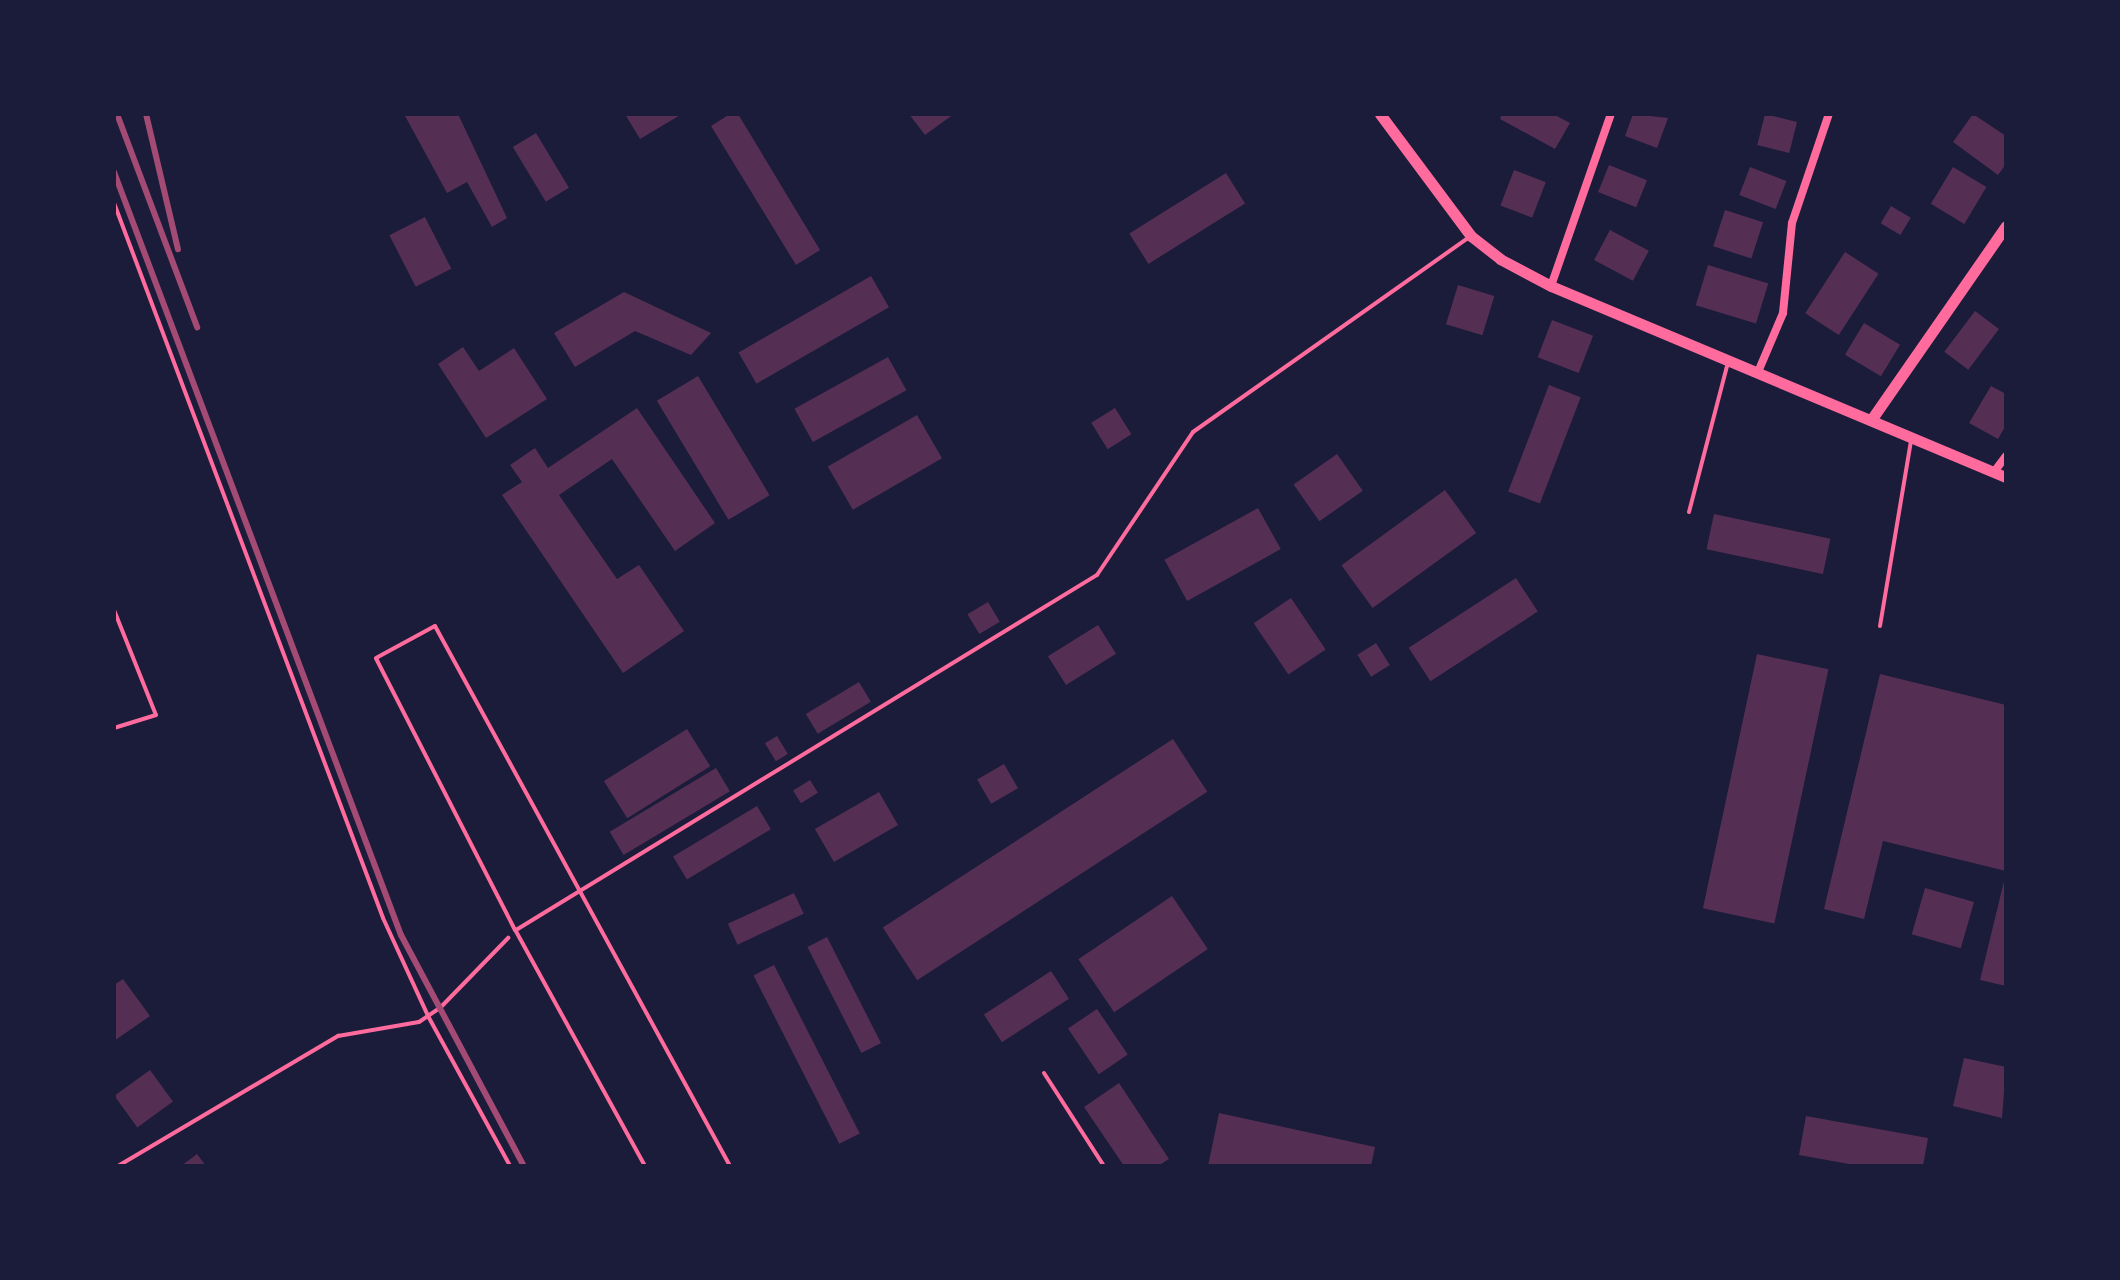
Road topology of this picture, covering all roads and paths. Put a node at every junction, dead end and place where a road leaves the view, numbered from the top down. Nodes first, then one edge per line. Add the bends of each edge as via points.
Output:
1 (1380, 114) edge
2 (1611, 114) edge
3 (1829, 114) edge
4 (114, 203) edge
5 (2006, 226) edge
6 (1471, 236) junction
7 (1551, 286) junction
8 (1729, 360) junction
9 (1758, 372) junction
10 (1871, 420) junction
11 (1911, 440) junction
12 (2006, 456) edge
13 (2000, 474) edge
14 (1689, 512) dead end
15 (114, 610) edge
16 (1880, 626) dead end
17 (114, 728) edge
18 (578, 892) junction
19 (515, 930) junction
20 (428, 1016) junction
21 (1044, 1073) dead end
22 (118, 1166) edge
23 (510, 1166) edge
24 (645, 1166) edge
25 (730, 1166) edge
26 (1104, 1166) edge

1 - 6 street
2 - 7 street
3 - 9 street via 1792,223 1783,313
4 - 20 path via 378,904
5 - 10 street
6 - 7 street via 1500,259
6 - 18 lane via 1193,432 1097,575
7 - 8 street
8 - 9 street
8 - 14 lane
9 - 10 street
10 - 11 street
11 - 13 street
11 - 16 lane
12 - 13 street
15 - 17 lane via 156,715
18 - 19 lane
18 - 19 lane via 435,626 376,658
18 - 25 lane
19 - 20 path
19 - 24 lane
20 - 22 path via 338,1036
20 - 23 path
21 - 26 lane

